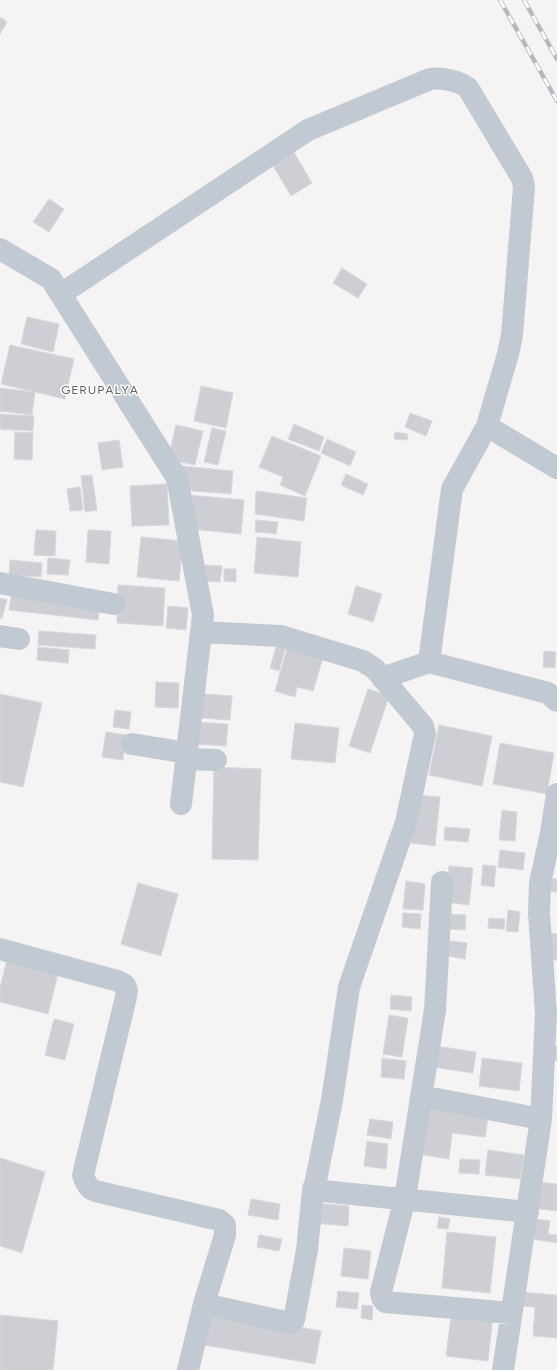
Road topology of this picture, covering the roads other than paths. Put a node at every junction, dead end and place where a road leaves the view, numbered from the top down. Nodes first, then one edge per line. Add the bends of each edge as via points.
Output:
1 (0, 249) edge
2 (61, 294) junction
3 (487, 426) junction
4 (557, 468) edge
5 (0, 583) edge
6 (114, 604) dead end
7 (201, 632) junction
8 (428, 662) junction
9 (382, 678) junction
10 (557, 701) edge
11 (132, 744) dead end
12 (186, 756) junction
13 (216, 760) dead end
14 (557, 794) edge
15 (180, 804) dead end
16 (442, 882) dead end
17 (0, 949) edge
18 (421, 1096) junction
19 (546, 1126) edge
20 (313, 1190) junction
21 (404, 1198) junction
22 (528, 1212) junction
23 (204, 1304) junction
24 (511, 1313) junction
25 (188, 1370) edge
26 (503, 1370) edge

1 - 2 street via 52,279
2 - 3 street via 308,130 430,79 438,78 461,84 468,88 522,178 524,187 511,340
2 - 7 street via 177,478 203,615
3 - 4 street
3 - 8 street via 454,484 451,495
5 - 6 street
7 - 9 street via 281,636 363,661
7 - 12 street
8 - 9 street
8 - 10 street via 548,693
9 - 20 street via 423,726 425,739 406,822 350,987 332,1100
11 - 12 street
12 - 13 street
12 - 15 street
14 - 19 street via 540,890 539,913 546,1014
16 - 18 street via 435,1010
17 - 23 street via 125,985 126,998 83,1175 86,1184 95,1191 219,1220 225,1225 225,1235
18 - 19 street
18 - 21 street
19 - 22 street
20 - 21 street
20 - 23 street via 307,1250 294,1320 288,1323
21 - 22 street
21 - 24 street via 381,1292 385,1302
22 - 24 street
23 - 25 street
24 - 26 street

